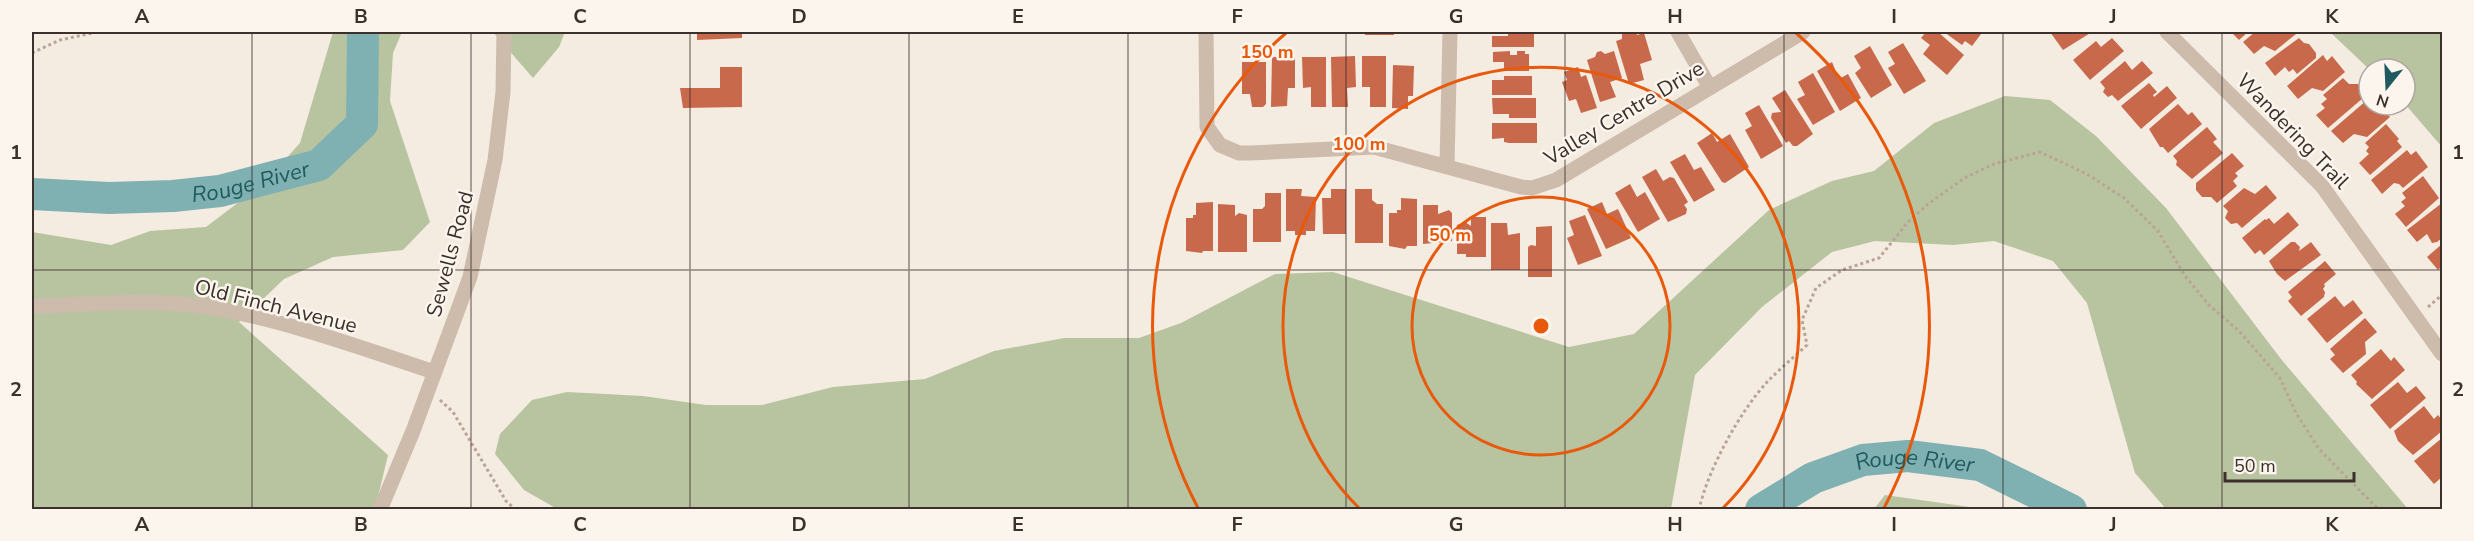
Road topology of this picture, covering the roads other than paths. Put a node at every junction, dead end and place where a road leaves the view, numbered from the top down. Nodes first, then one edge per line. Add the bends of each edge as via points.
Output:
1 (504, 32) edge
2 (1206, 32) edge
3 (1450, 32) edge
4 (1677, 32) edge
5 (1803, 32) edge
6 (2167, 32) edge
7 (1709, 86) junction
8 (1447, 165) junction
9 (32, 306) edge
10 (2442, 354) edge
11 (434, 372) junction
12 (380, 510) edge

1 - 11 street, Sewells Road via 503,92 488,194 470,277
2 - 8 street, Valley Centre Drive via 1207,128 1227,149 1250,153 1374,147
3 - 8 street
4 - 7 street
5 - 7 street, Valley Centre Drive
6 - 10 street, Wandering Trail via 2322,186
7 - 8 street, Valley Centre Drive via 1546,185 1521,187
9 - 11 street, Old Finch Avenue via 153,302 201,306 316,334
11 - 12 street, Sewells Road

